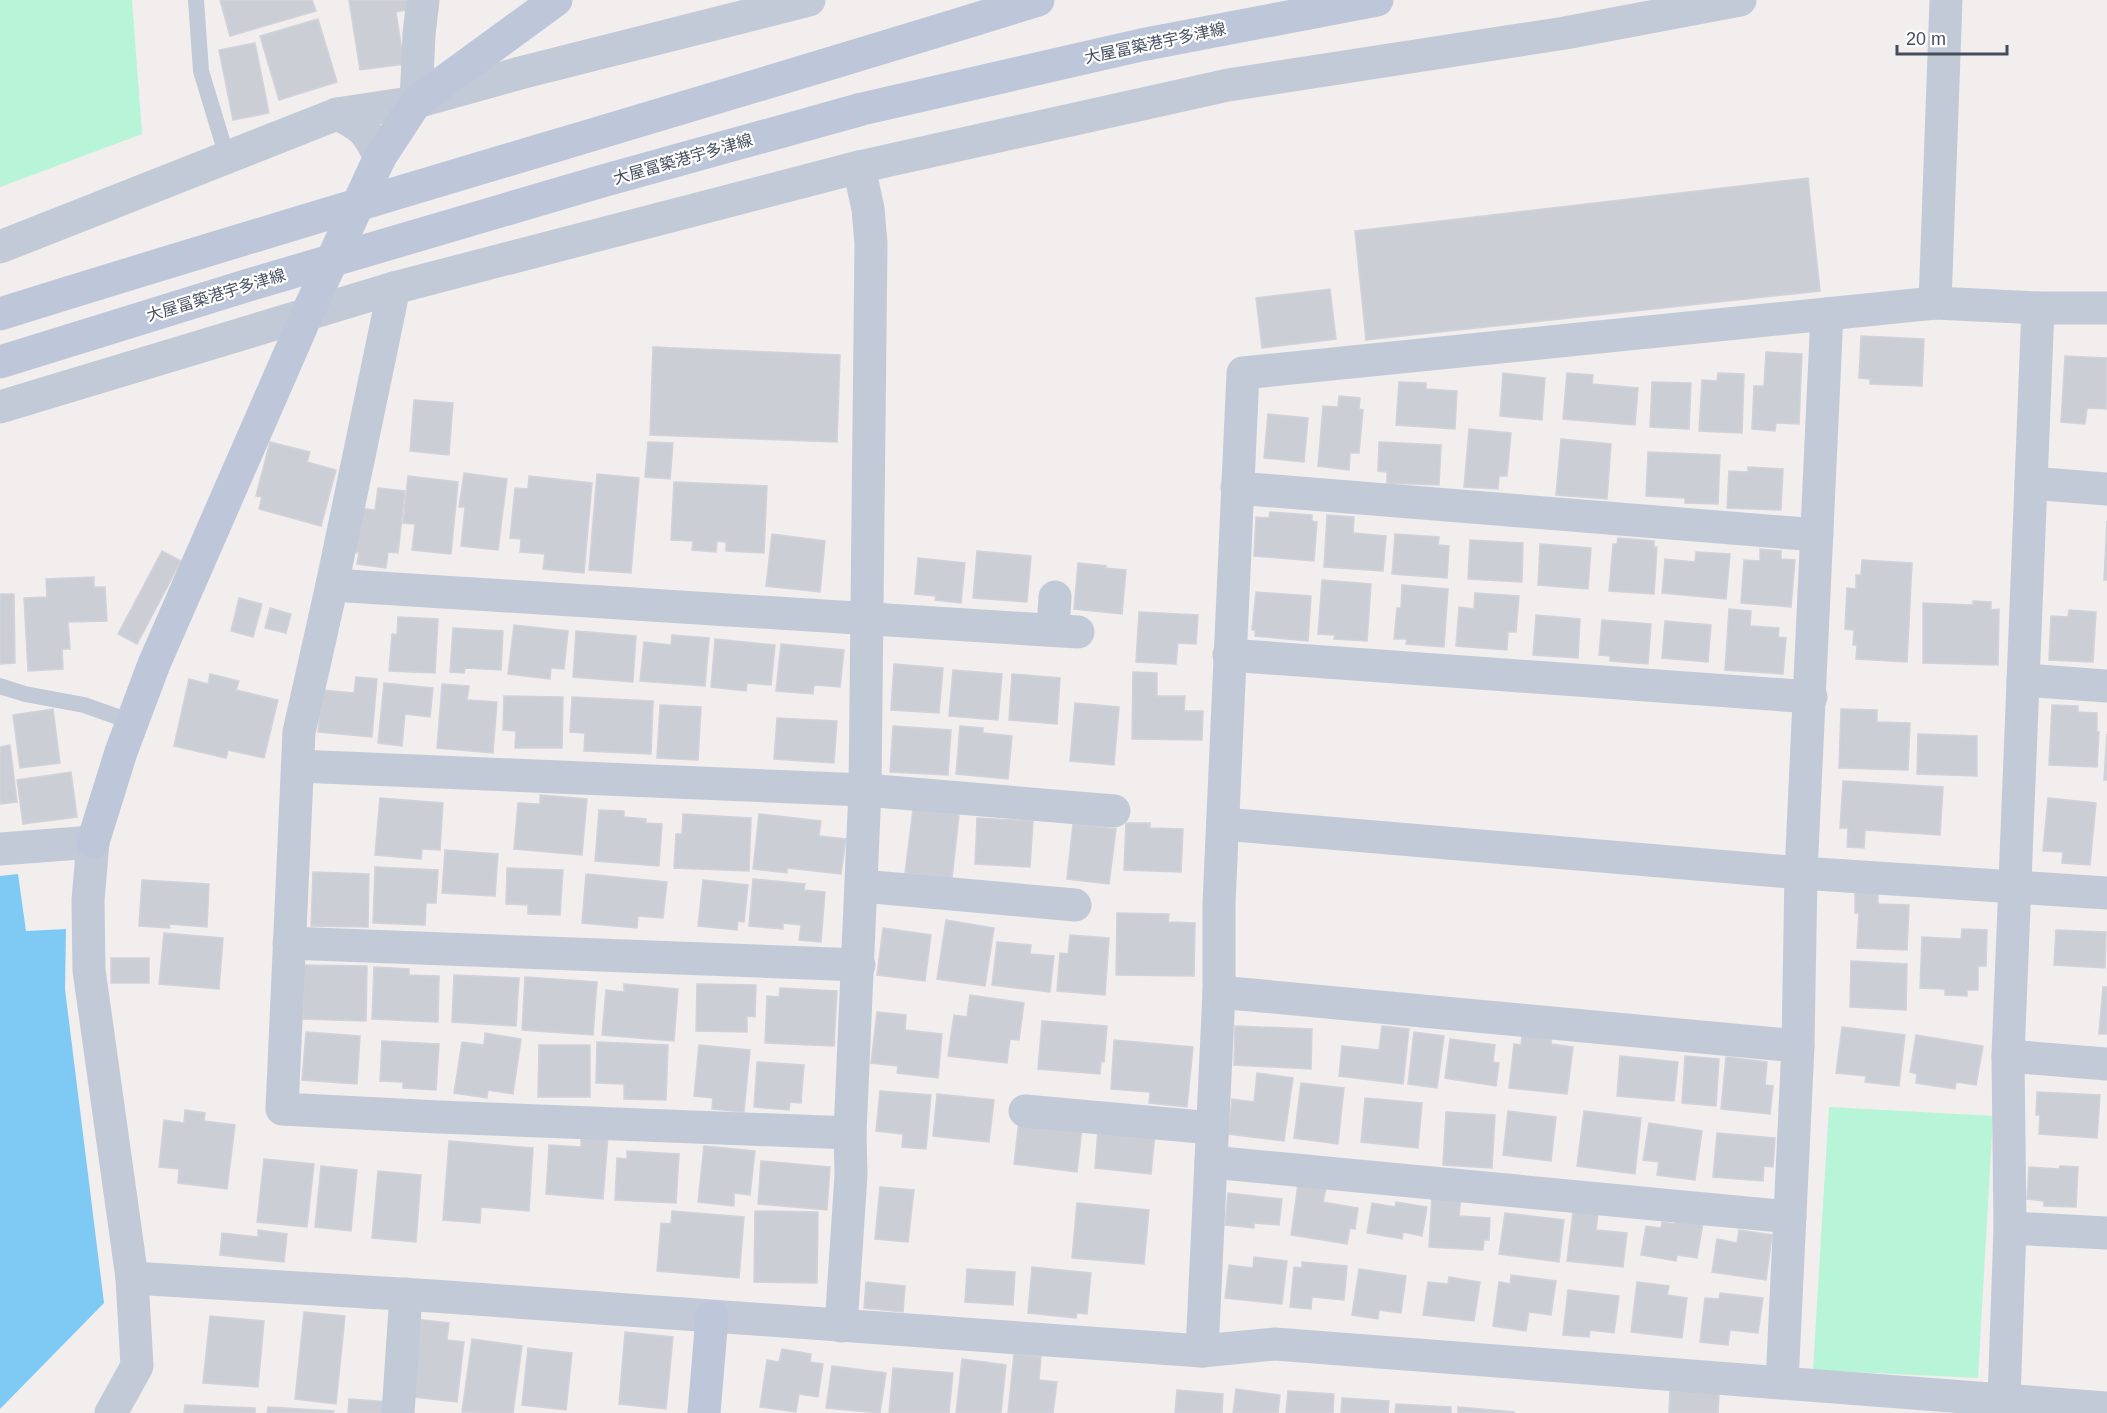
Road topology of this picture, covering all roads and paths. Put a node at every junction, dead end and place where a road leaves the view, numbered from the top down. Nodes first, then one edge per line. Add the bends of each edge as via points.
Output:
1 (196, 0) edge
2 (423, 0) edge
3 (556, 0) edge
4 (809, 0) edge
5 (1038, 0) edge
6 (1377, 0) edge
7 (1740, 0) edge
8 (1946, 0) edge
9 (416, 102) junction
10 (337, 114) junction
11 (227, 157) junction
12 (380, 157) junction
13 (859, 167) junction
14 (0, 247) edge
15 (394, 288) junction
16 (1935, 303) junction
17 (2038, 308) junction
18 (2107, 308) edge
19 (0, 314) edge
20 (307, 314) junction
21 (1827, 314) junction
22 (0, 362) edge
23 (0, 407) edge
24 (2031, 483) junction
25 (1237, 488) junction
26 (2107, 489) edge
27 (1817, 535) junction
28 (332, 585) junction
29 (1055, 597) dead end
30 (868, 618) junction
31 (1229, 655) junction
32 (2023, 680) junction
33 (0, 686) edge
34 (2107, 686) edge
35 (1811, 698) junction
36 (132, 722) junction
37 (298, 766) junction
38 (865, 790) junction
39 (1114, 811) dead end
40 (1223, 824) junction
41 (93, 842) junction
42 (0, 849) edge
43 (1801, 873) junction
44 (862, 886) junction
45 (2015, 887) junction
46 (2107, 893) edge
47 (1076, 905) dead end
48 (289, 943) junction
49 (859, 965) junction
50 (1219, 992) junction
51 (1798, 1046) junction
52 (2008, 1056) junction
53 (2107, 1064) edge
54 (1025, 1111) dead end
55 (1212, 1128) junction
56 (850, 1133) junction
57 (1211, 1162) junction
58 (1790, 1217) junction
59 (2010, 1228) junction
60 (2107, 1233) edge
61 (132, 1278) junction
62 (406, 1294) junction
63 (712, 1317) junction
64 (841, 1326) junction
65 (1202, 1351) junction
66 (1782, 1383) junction
67 (2004, 1400) junction
68 (2107, 1408) edge
69 (111, 1413) edge
70 (398, 1413) edge
71 (704, 1413) edge

1 - 11 lane via 201,71
2 - 9 street
3 - 9 main road
4 - 9 street
5 - 19 main road
6 - 22 main road, 大屋冨築港宇多津線 via 1141,45 862,109 599,182
7 - 13 street via 1565,33 1228,85
8 - 16 street
9 - 10 street
9 - 12 main road
10 - 11 street
10 - 12 street via 369,135
11 - 14 street
12 - 20 main road
13 - 15 street
13 - 30 street via 871,243
15 - 20 street
15 - 28 street
16 - 17 street
16 - 21 street
17 - 18 street
17 - 24 street
20 - 23 street
20 - 36 main road
21 - 25 street via 1243,373
21 - 27 street
24 - 26 street
24 - 32 street
25 - 27 street
25 - 31 street
27 - 35 street
28 - 30 street
28 - 37 street via 299,732
29 - 30 street via 1066,631
30 - 38 street
31 - 35 street
31 - 40 street
32 - 34 street
32 - 45 street
33 - 36 lane via 84,705
35 - 43 street
36 - 41 main road
37 - 38 street
37 - 48 street
38 - 39 street
38 - 44 street
40 - 43 street
40 - 50 street
41 - 42 street
41 - 61 street via 88,900 89,970
43 - 45 street
43 - 51 street
44 - 47 street
44 - 49 street
45 - 46 street
45 - 52 street
48 - 49 street
48 - 56 street via 282,1109
49 - 56 street
50 - 51 street
50 - 55 street
51 - 58 street
52 - 53 street
52 - 59 street
54 - 55 street
55 - 57 street
56 - 64 street
57 - 58 street
57 - 65 street
58 - 66 street
59 - 60 street
59 - 67 street
61 - 62 street
61 - 69 street via 137,1366
62 - 63 street
62 - 70 street
63 - 64 street
63 - 71 main road
64 - 65 street
65 - 66 street via 1275,1344
66 - 67 street
67 - 68 street

